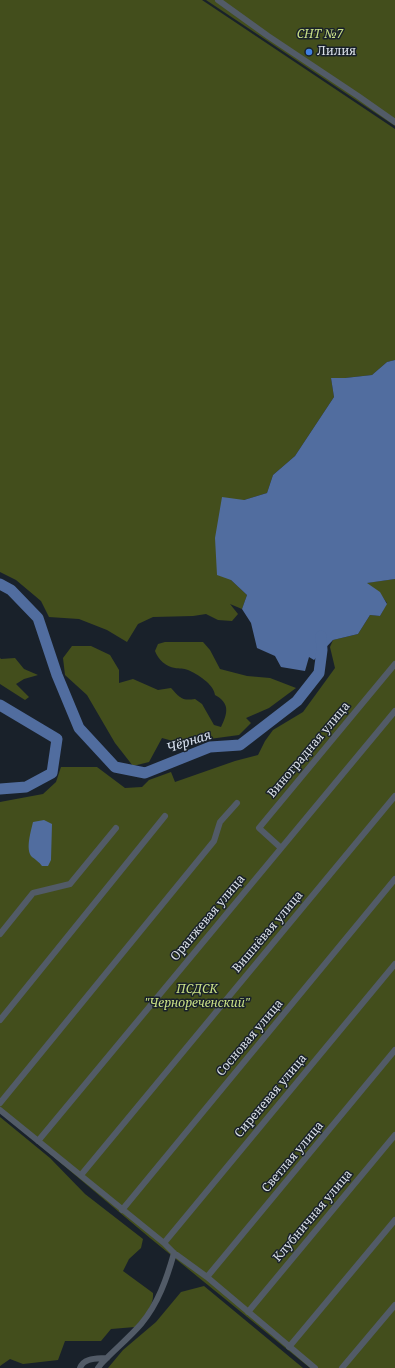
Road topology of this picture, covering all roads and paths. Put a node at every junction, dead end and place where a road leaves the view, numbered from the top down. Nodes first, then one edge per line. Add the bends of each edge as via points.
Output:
1 (218, 0) edge
2 (395, 122) edge
3 (395, 664) edge
4 (395, 711) edge
5 (395, 796) edge
6 (237, 803) dead end
7 (165, 816) dead end
8 (116, 828) dead end
9 (281, 848) junction
10 (395, 879) edge
11 (0, 934) edge
12 (395, 964) edge
13 (0, 1020) edge
14 (395, 1050) edge
15 (0, 1103) edge
16 (0, 1110) edge
17 (395, 1134) edge
18 (38, 1141) junction
19 (80, 1175) junction
20 (122, 1210) junction
21 (395, 1220) edge
22 (164, 1243) junction
23 (174, 1254) junction
24 (207, 1277) junction
25 (395, 1305) edge
26 (248, 1312) junction
27 (289, 1348) junction
28 (107, 1358) junction
29 (80, 1368) edge
30 (98, 1368) edge
31 (315, 1368) edge
32 (342, 1368) edge

1 - 2 street
3 - 9 street, Виноградная улица via 259,828
4 - 9 street, Оранжевая улица
5 - 19 street, Вишнёвая улица
6 - 15 street via 220,822 214,841
7 - 13 street
8 - 11 street via 70,884 33,894
9 - 18 street, Оранжевая улица
10 - 20 street, Сосновая улица
12 - 22 street, Сиреневая улица
14 - 24 street, Светлая улица
16 - 18 street
17 - 26 street, Клубничная улица
18 - 19 street
19 - 20 street
20 - 22 street
21 - 27 street
22 - 23 street
23 - 24 street
23 - 28 street via 167,1278 149,1313 141,1325
24 - 26 street
25 - 32 street
26 - 27 street
27 - 31 street
28 - 29 street via 92,1359
28 - 30 street

